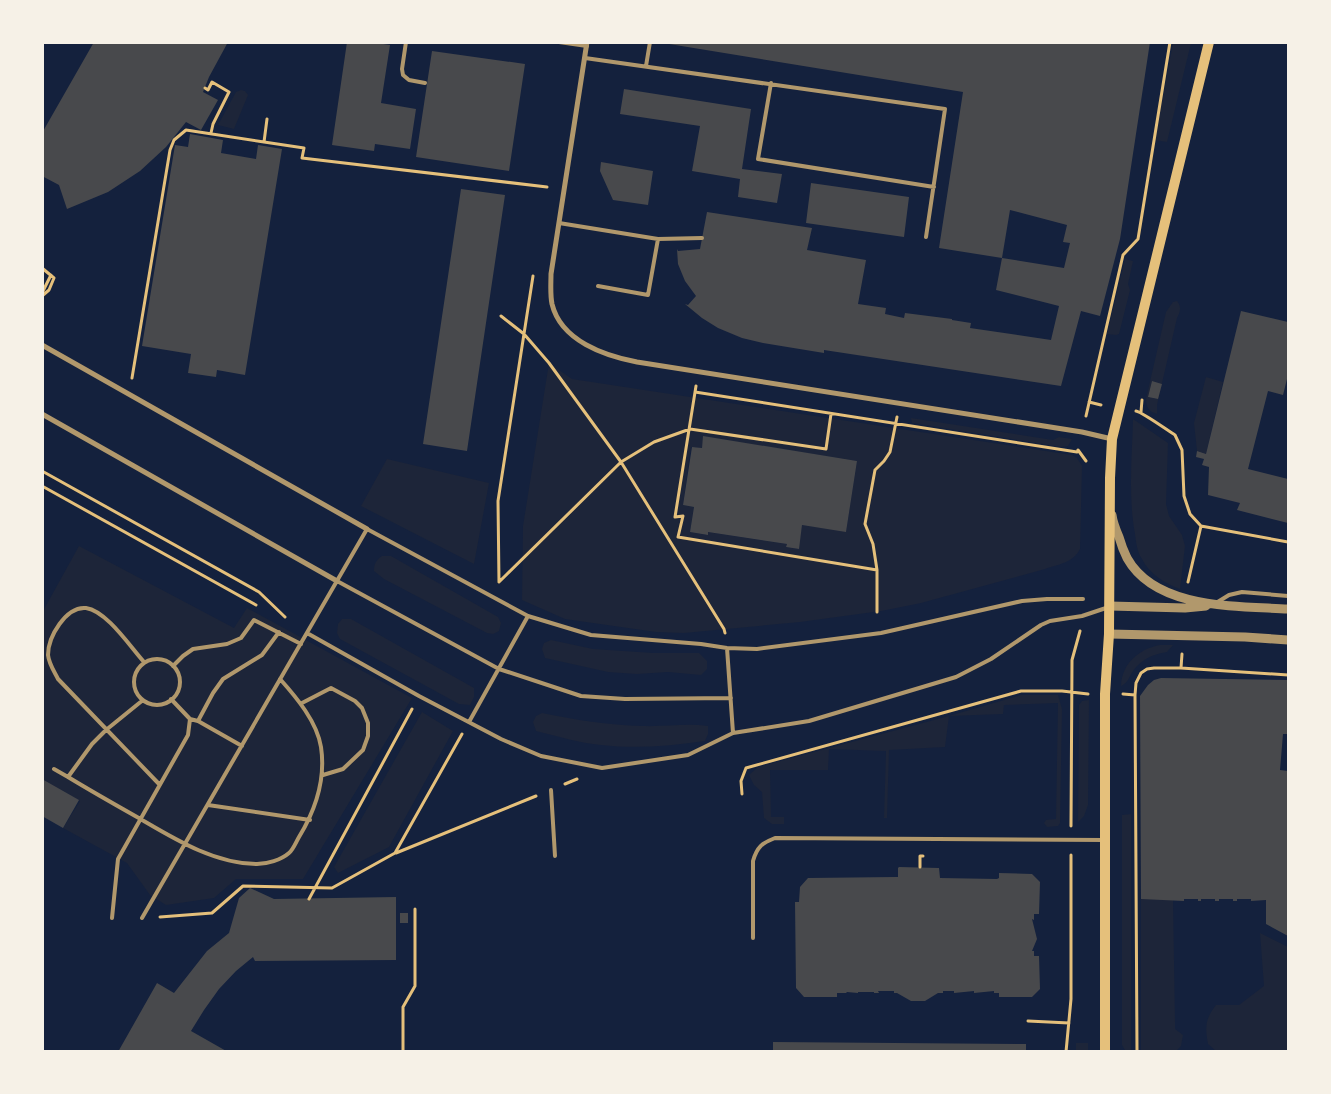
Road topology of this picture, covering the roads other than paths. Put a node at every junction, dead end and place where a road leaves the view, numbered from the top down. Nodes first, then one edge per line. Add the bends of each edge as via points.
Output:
1 (406, 42) edge
2 (559, 42) edge
3 (650, 42) edge
4 (1209, 42) edge
5 (587, 44) edge
6 (585, 58) junction
7 (646, 66) junction
8 (425, 82) dead end
9 (770, 83) junction
10 (934, 187) junction
11 (559, 222) junction
12 (926, 237) dead end
13 (702, 238) dead end
14 (658, 239) junction
15 (598, 286) dead end
16 (42, 345) edge
17 (42, 414) edge
18 (1112, 439) junction
19 (1110, 507) junction
20 (368, 529) junction
21 (337, 581) junction
22 (1288, 596) edge
23 (1083, 599) dead end
24 (1213, 604) junction
25 (1110, 606) junction
26 (1288, 609) edge
27 (528, 616) junction
28 (279, 632) junction
29 (307, 633) junction
30 (1109, 634) junction
31 (1288, 640) edge
32 (300, 644) junction
33 (728, 648) junction
34 (144, 662) junction
35 (173, 666) junction
36 (499, 669) junction
37 (280, 679) junction
38 (731, 698) junction
39 (171, 699) junction
40 (143, 700) junction
41 (302, 703) junction
42 (190, 719) junction
43 (198, 721) junction
44 (469, 722) junction
45 (106, 730) junction
46 (733, 732) junction
47 (242, 746) junction
48 (54, 770) dead end
49 (323, 775) junction
50 (68, 777) junction
51 (159, 784) junction
52 (551, 790) road end
53 (208, 805) junction
54 (140, 819) junction
55 (310, 820) junction
56 (1104, 840) junction
57 (185, 844) junction
58 (555, 856) dead end
59 (112, 918) dead end
60 (142, 918) road end
61 (753, 938) dead end
62 (1105, 1052) edge

1 - 8 lane via 403,75 409,80
2 - 5 lane
3 - 7 lane
4 - 18 main road
5 - 6 street
6 - 7 lane
6 - 11 street
7 - 9 lane
9 - 10 lane via 758,159
9 - 10 lane via 945,109
10 - 12 lane
11 - 14 lane
11 - 18 street via 550,292 553,306 570,333 599,352 618,359
13 - 14 lane
14 - 15 lane via 648,295
16 - 20 street
17 - 21 street
18 - 19 main road
19 - 24 street via 1123,549 1136,570 1152,585
19 - 25 main road
20 - 21 lane
20 - 27 lane
21 - 29 lane
21 - 36 lane
22 - 24 lane via 1242,592
23 - 33 lane via 1022,601 881,633 757,649
24 - 25 street via 1186,608
24 - 26 street
25 - 30 main road
25 - 46 lane via 1082,616 1041,624 991,659 956,677 809,721
27 - 33 lane via 591,635
27 - 36 lane
28 - 32 lane
28 - 35 lane via 254,620 241,638 228,644 193,649
28 - 43 lane via 262,655 223,679
29 - 32 lane
29 - 44 lane
30 - 31 street via 1245,636
30 - 56 main road via 1105,694
32 - 37 lane
33 - 38 lane
34 - 35 lane via 160,659
34 - 40 lane via 134,681
34 - 45 lane via 109,622 85,608 72,612 55,630 48,655 50,666
35 - 39 lane via 179,687
36 - 38 lane via 581,696
36 - 44 lane
37 - 41 lane
37 - 47 lane
38 - 46 lane
39 - 40 lane via 158,704
39 - 42 lane
40 - 45 lane
41 - 49 lane via 321,746
41 - 49 lane via 331,688 355,701 368,723 368,736 362,750 343,769
42 - 43 lane
42 - 51 lane via 188,735
43 - 47 lane
44 - 46 lane via 541,756 602,768 688,755
45 - 50 lane
45 - 51 lane
47 - 53 lane
48 - 50 lane
49 - 55 lane
50 - 54 lane
51 - 54 lane
52 - 58 lane
53 - 55 lane
53 - 57 lane
54 - 57 lane
54 - 59 lane via 118,859
55 - 57 lane via 290,853 272,862 258,864 224,860
56 - 61 lane via 775,838 763,842 753,861
56 - 62 main road
57 - 60 lane

